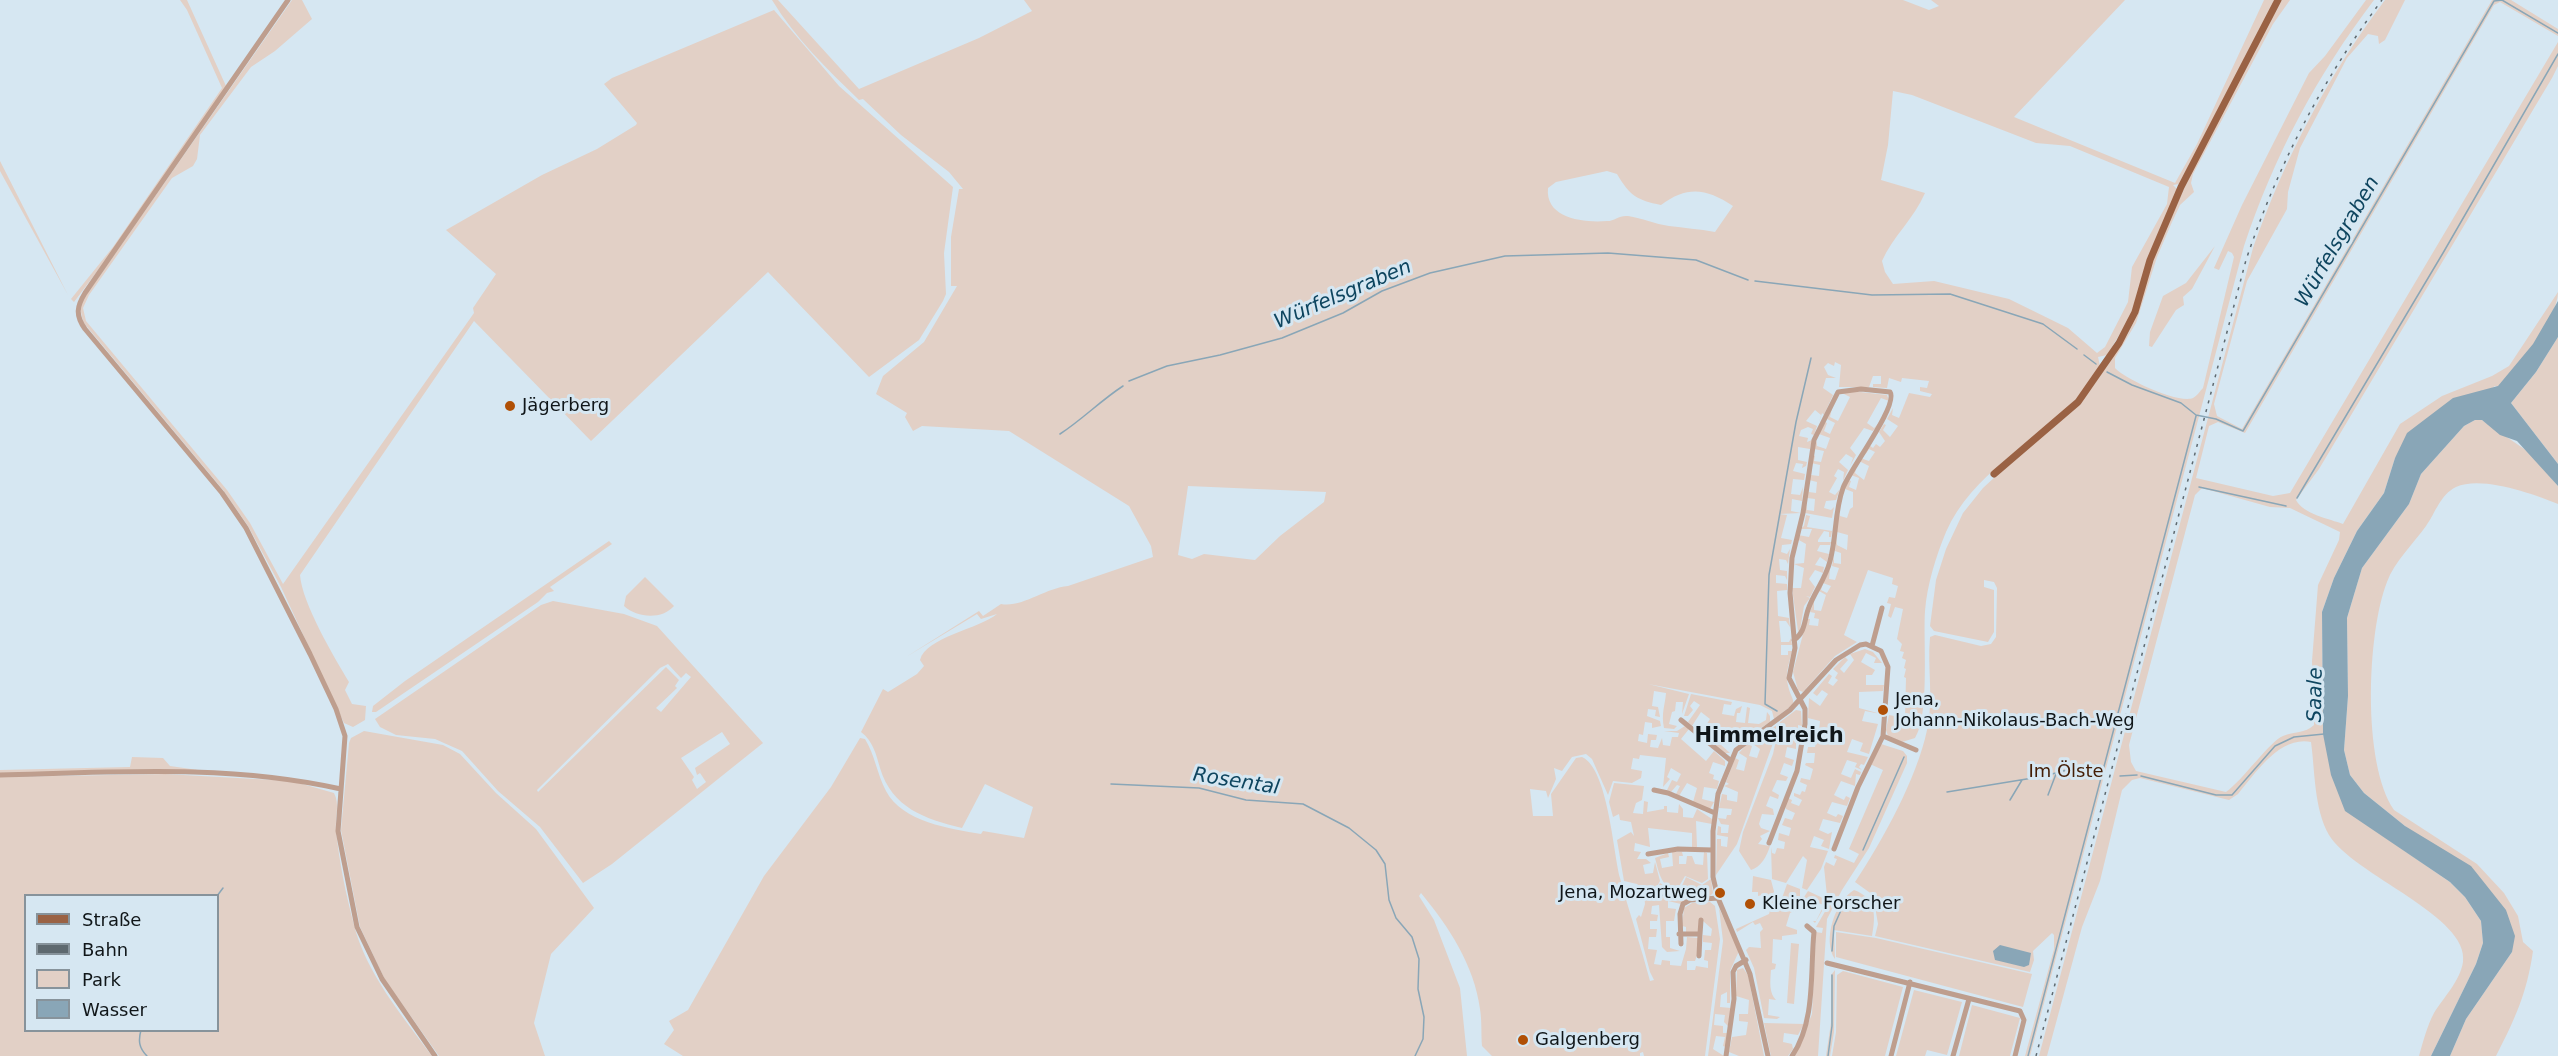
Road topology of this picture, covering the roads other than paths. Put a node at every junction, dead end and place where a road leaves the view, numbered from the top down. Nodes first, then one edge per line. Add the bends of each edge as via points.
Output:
1 (288, 0) edge
2 (2278, 0) edge
3 (1994, 474) dead end
4 (1882, 608) dead end
5 (1794, 640) junction
6 (1872, 646) junction
7 (1800, 700) junction
8 (1681, 720) dead end
9 (1883, 736) junction
10 (1916, 750) dead end
11 (1730, 760) junction
12 (0, 776) edge
13 (341, 789) junction
14 (1654, 790) dead end
15 (1715, 813) junction
16 (1769, 843) dead end
17 (1834, 849) dead end
18 (1712, 850) junction
19 (1648, 854) dead end
20 (1718, 898) junction
21 (1701, 920) dead end
22 (1807, 926) dead end
23 (1679, 934) junction
24 (1700, 934) junction
25 (1681, 944) dead end
26 (1699, 956) dead end
27 (1746, 960) junction
28 (1827, 963) dead end
29 (1910, 982) junction
30 (1969, 999) junction
31 (435, 1056) edge
32 (1726, 1056) edge
33 (1768, 1056) edge
34 (1792, 1056) edge
35 (1891, 1056) edge
36 (1953, 1056) edge
37 (2015, 1056) edge

1 - 13 street via 85,292 77,310 85,328 222,494 260,553 342,725 346,743
2 - 3 main road via 2181,187 2131,321 2082,397
4 - 6 street
5 - 5 street via 1803,629 1809,605 1828,567 1834,517 1844,483 1888,412 1892,393 1870,389 1839,392 1817,433 1790,571
5 - 7 street via 1789,678
6 - 7 street via 1860,645 1845,653
6 - 9 street via 1881,651 1888,667
7 - 11 street via 1743,742
7 - 16 street via 1805,718 1800,757
8 - 11 street
9 - 10 street
9 - 17 street
11 - 15 street
12 - 13 street via 165,771 292,778
13 - 31 street via 338,831 361,939 402,1012
14 - 15 street
15 - 18 street
18 - 19 street via 1678,849
18 - 20 street
20 - 23 street via 1683,904
20 - 27 street
21 - 24 street
22 - 34 street via 1814,932 1808,1017
23 - 24 street
23 - 25 street
24 - 26 street
27 - 32 street via 1733,972 1734,999
27 - 33 street
28 - 29 street
29 - 30 street
29 - 35 street
30 - 36 street
30 - 37 street via 2023,1014

